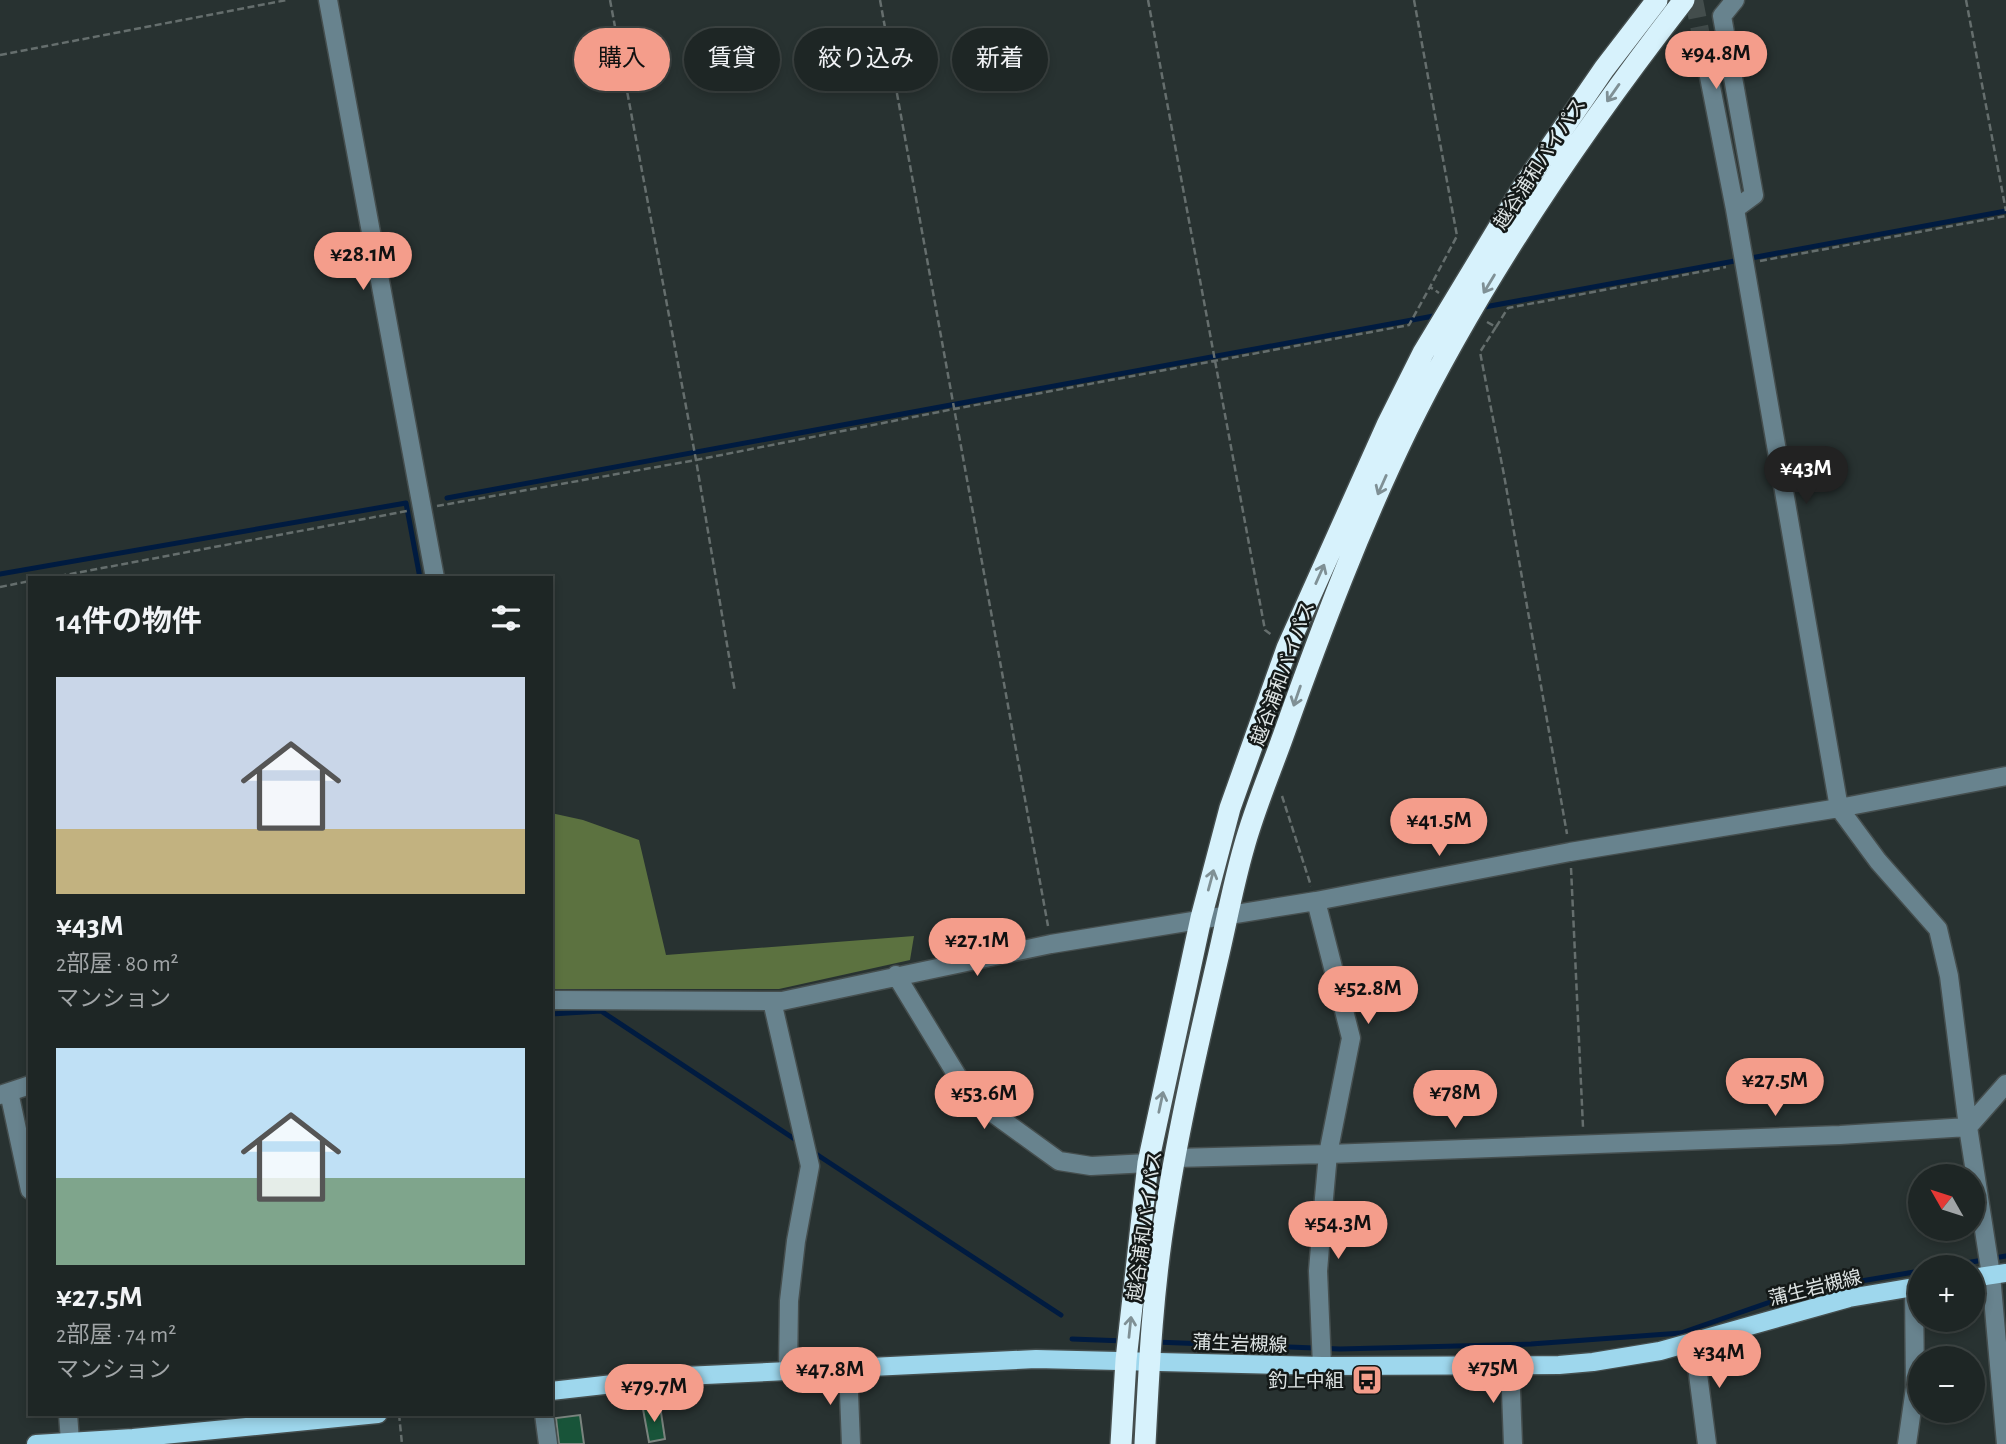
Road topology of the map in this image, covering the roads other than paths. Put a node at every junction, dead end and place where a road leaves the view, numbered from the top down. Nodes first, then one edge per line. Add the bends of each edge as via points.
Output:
1 (328, 0) edge
2 (1657, 0) edge
3 (1684, 0) edge
4 (1735, 0) edge
5 (1702, 41) tunnel mouth
6 (1735, 209) junction
7 (435, 576) edge
8 (2006, 776) edge
9 (1839, 808) junction
10 (1315, 901) junction
11 (1228, 914) junction
12 (1201, 918) junction
13 (896, 975) junction
14 (553, 1000) edge
15 (772, 1000) junction
16 (2006, 1084) edge
17 (28, 1086) edge
18 (4, 1093) edge
19 (1968, 1127) junction
20 (1328, 1154) junction
21 (1175, 1158) junction
22 (1148, 1163) junction
23 (28, 1183) edge
24 (1998, 1274) edge
25 (1908, 1288) edge
26 (1916, 1332) edge
27 (1694, 1343) junction
28 (1126, 1360) junction
29 (1151, 1361) junction
30 (1510, 1365) junction
31 (1322, 1366) junction
32 (848, 1368) junction
33 (788, 1371) junction
34 (553, 1391) edge
35 (68, 1416) edge
36 (357, 1416) edge
37 (544, 1416) edge
38 (70, 1441) junction
39 (36, 1444) edge
40 (548, 1444) edge
41 (851, 1444) edge
42 (1121, 1444) edge
43 (1145, 1444) edge
44 (1513, 1444) edge
45 (1707, 1444) edge
46 (1907, 1444) edge
47 (2006, 1444) edge

1 - 7 street
12 -> 2 highway, 越谷浦和バイパス via 1230,808 1287,648 1387,425 1423,353 1525,184
3 -> 11 highway, 越谷浦和バイパス via 1621,80 1521,229 1408,428 1318,637 1244,846
4 - 6 street via 1721,16 1754,195
5 - 6 street
6 - 9 street
8 - 9 street
9 - 10 street via 1570,852
9 - 19 street via 1938,929
10 - 11 street
10 - 20 street via 1351,1038
11 - 12 street
11 - 21 highway, 越谷浦和バイパス
12 - 13 street
22 -> 12 highway, 越谷浦和バイパス
13 - 15 street
13 - 22 street via 976,1101 1059,1161 1091,1166
14 - 15 street
15 - 33 street via 810,1166 789,1301
16 - 19 street
17 - 18 street
18 - 23 street
19 - 20 street
19 - 24 street
20 - 21 street
20 - 31 street via 1318,1272
21 - 29 highway, 越谷浦和バイパス
28 -> 22 highway, 越谷浦和バイパス
24 - 47 street
25 - 27 main road, 蒲生岩槻線 via 1823,1305
26 - 46 street
27 - 30 main road, 蒲生岩槻線 via 1593,1362
27 - 45 street
28 - 29 main road, 蒲生岩槻線
28 - 32 main road, 蒲生岩槻線
28 - 42 highway, 越谷浦和バイパス
29 - 31 main road, 蒲生岩槻線
29 - 43 highway, 越谷浦和バイパス
30 - 31 main road, 蒲生岩槻線
30 - 44 street
32 - 33 main road, 蒲生岩槻線
32 - 41 street
33 - 34 main road, 蒲生岩槻線 via 634,1380
35 - 38 street
36 - 38 main road
37 - 40 street
38 - 39 main road

